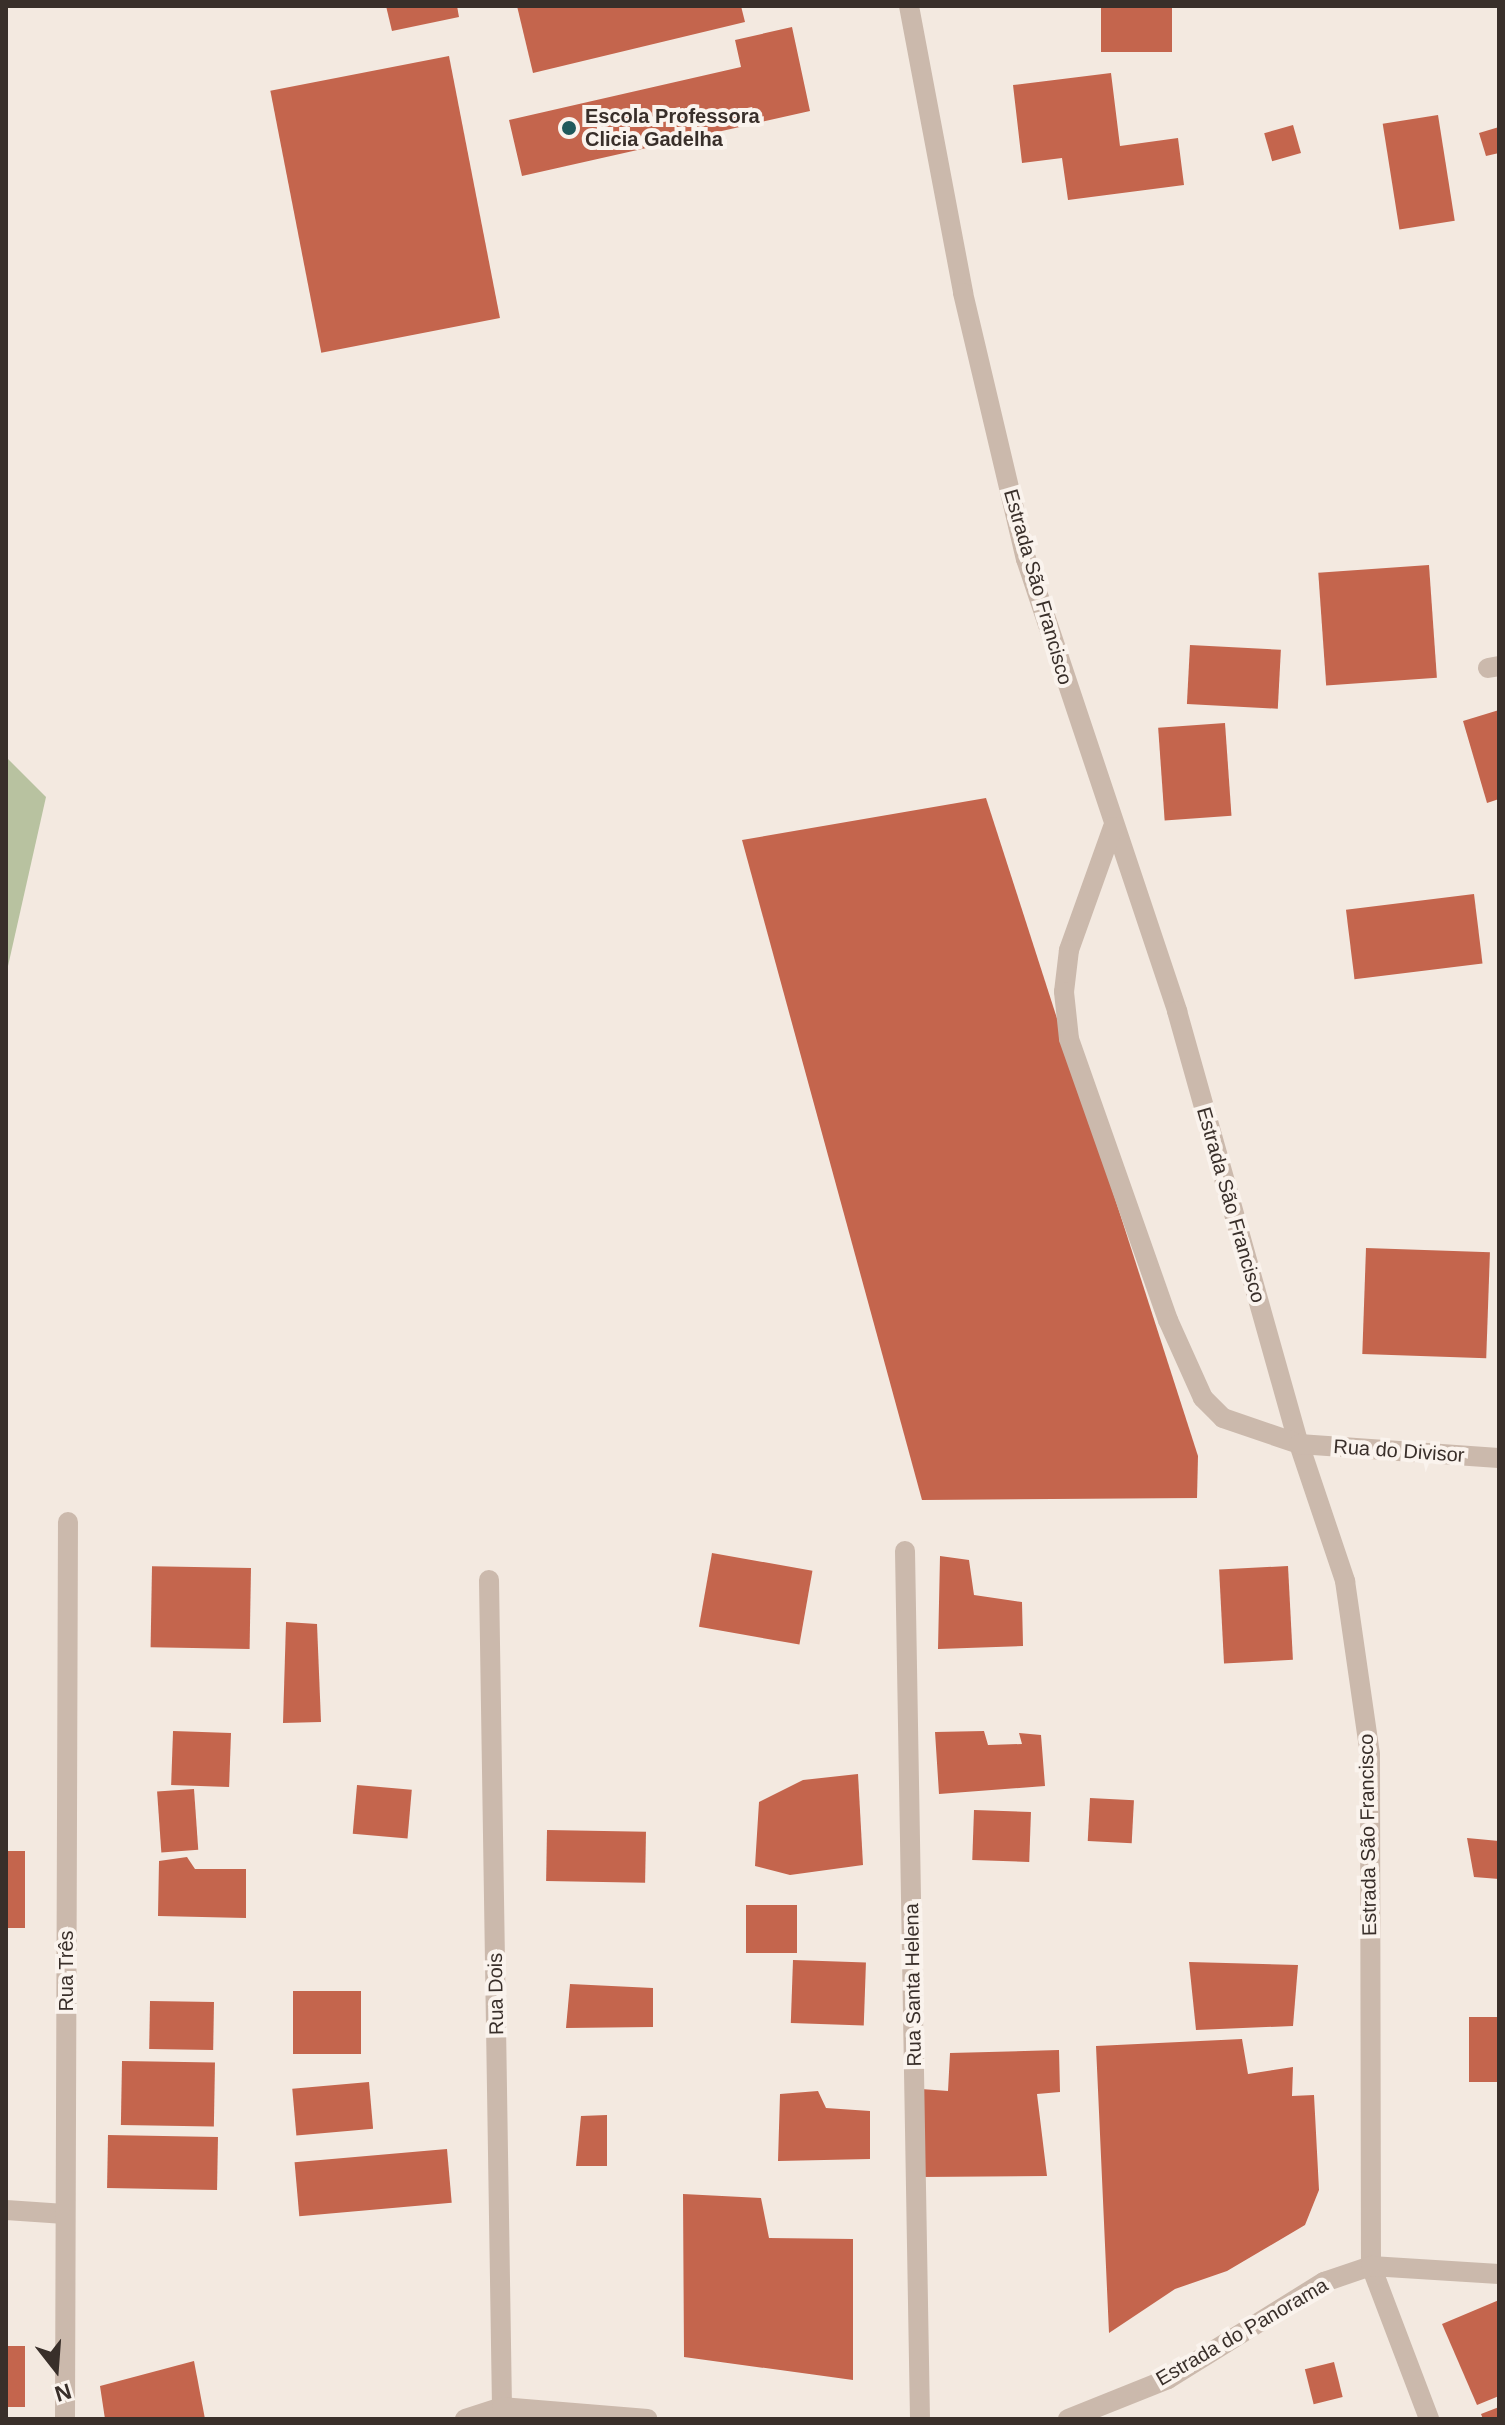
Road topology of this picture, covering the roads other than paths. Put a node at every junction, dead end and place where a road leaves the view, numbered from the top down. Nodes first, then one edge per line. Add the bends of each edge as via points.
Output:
1 (909, 6) edge
2 (1113, 827) junction
3 (1299, 1444) junction
4 (1499, 1458) edge
5 (68, 1522) dead end
6 (905, 1551) dead end
7 (489, 1580) dead end
8 (6, 2210) edge
9 (65, 2214) junction
10 (1371, 2266) junction
11 (1499, 2274) edge
12 (502, 2407) junction
13 (65, 2419) edge
14 (465, 2419) edge
15 (648, 2419) edge
16 (920, 2419) edge
17 (1068, 2419) edge
18 (1429, 2419) edge

1 - 2 street, Estrada São Francisco via 963,293 1026,559
2 - 3 street, Estrada São Francisco via 1177,1011
2 - 3 street, Rua do Divisor via 1069,950 1064,992 1069,1039 1168,1320 1203,1398 1223,1418
3 - 4 street, Rua do Divisor
3 - 10 street, Estrada São Francisco via 1345,1581 1370,1754
5 - 9 street, Rua Três
6 - 16 street, Rua Santa Helena
7 - 12 street, Rua Dois
8 - 9 street
9 - 13 street, Rua Três
10 - 11 street
10 - 17 street, Estrada do Panorama via 1324,2282 1168,2379
10 - 18 street, Estrada São Francisco
12 - 14 street
12 - 15 street

